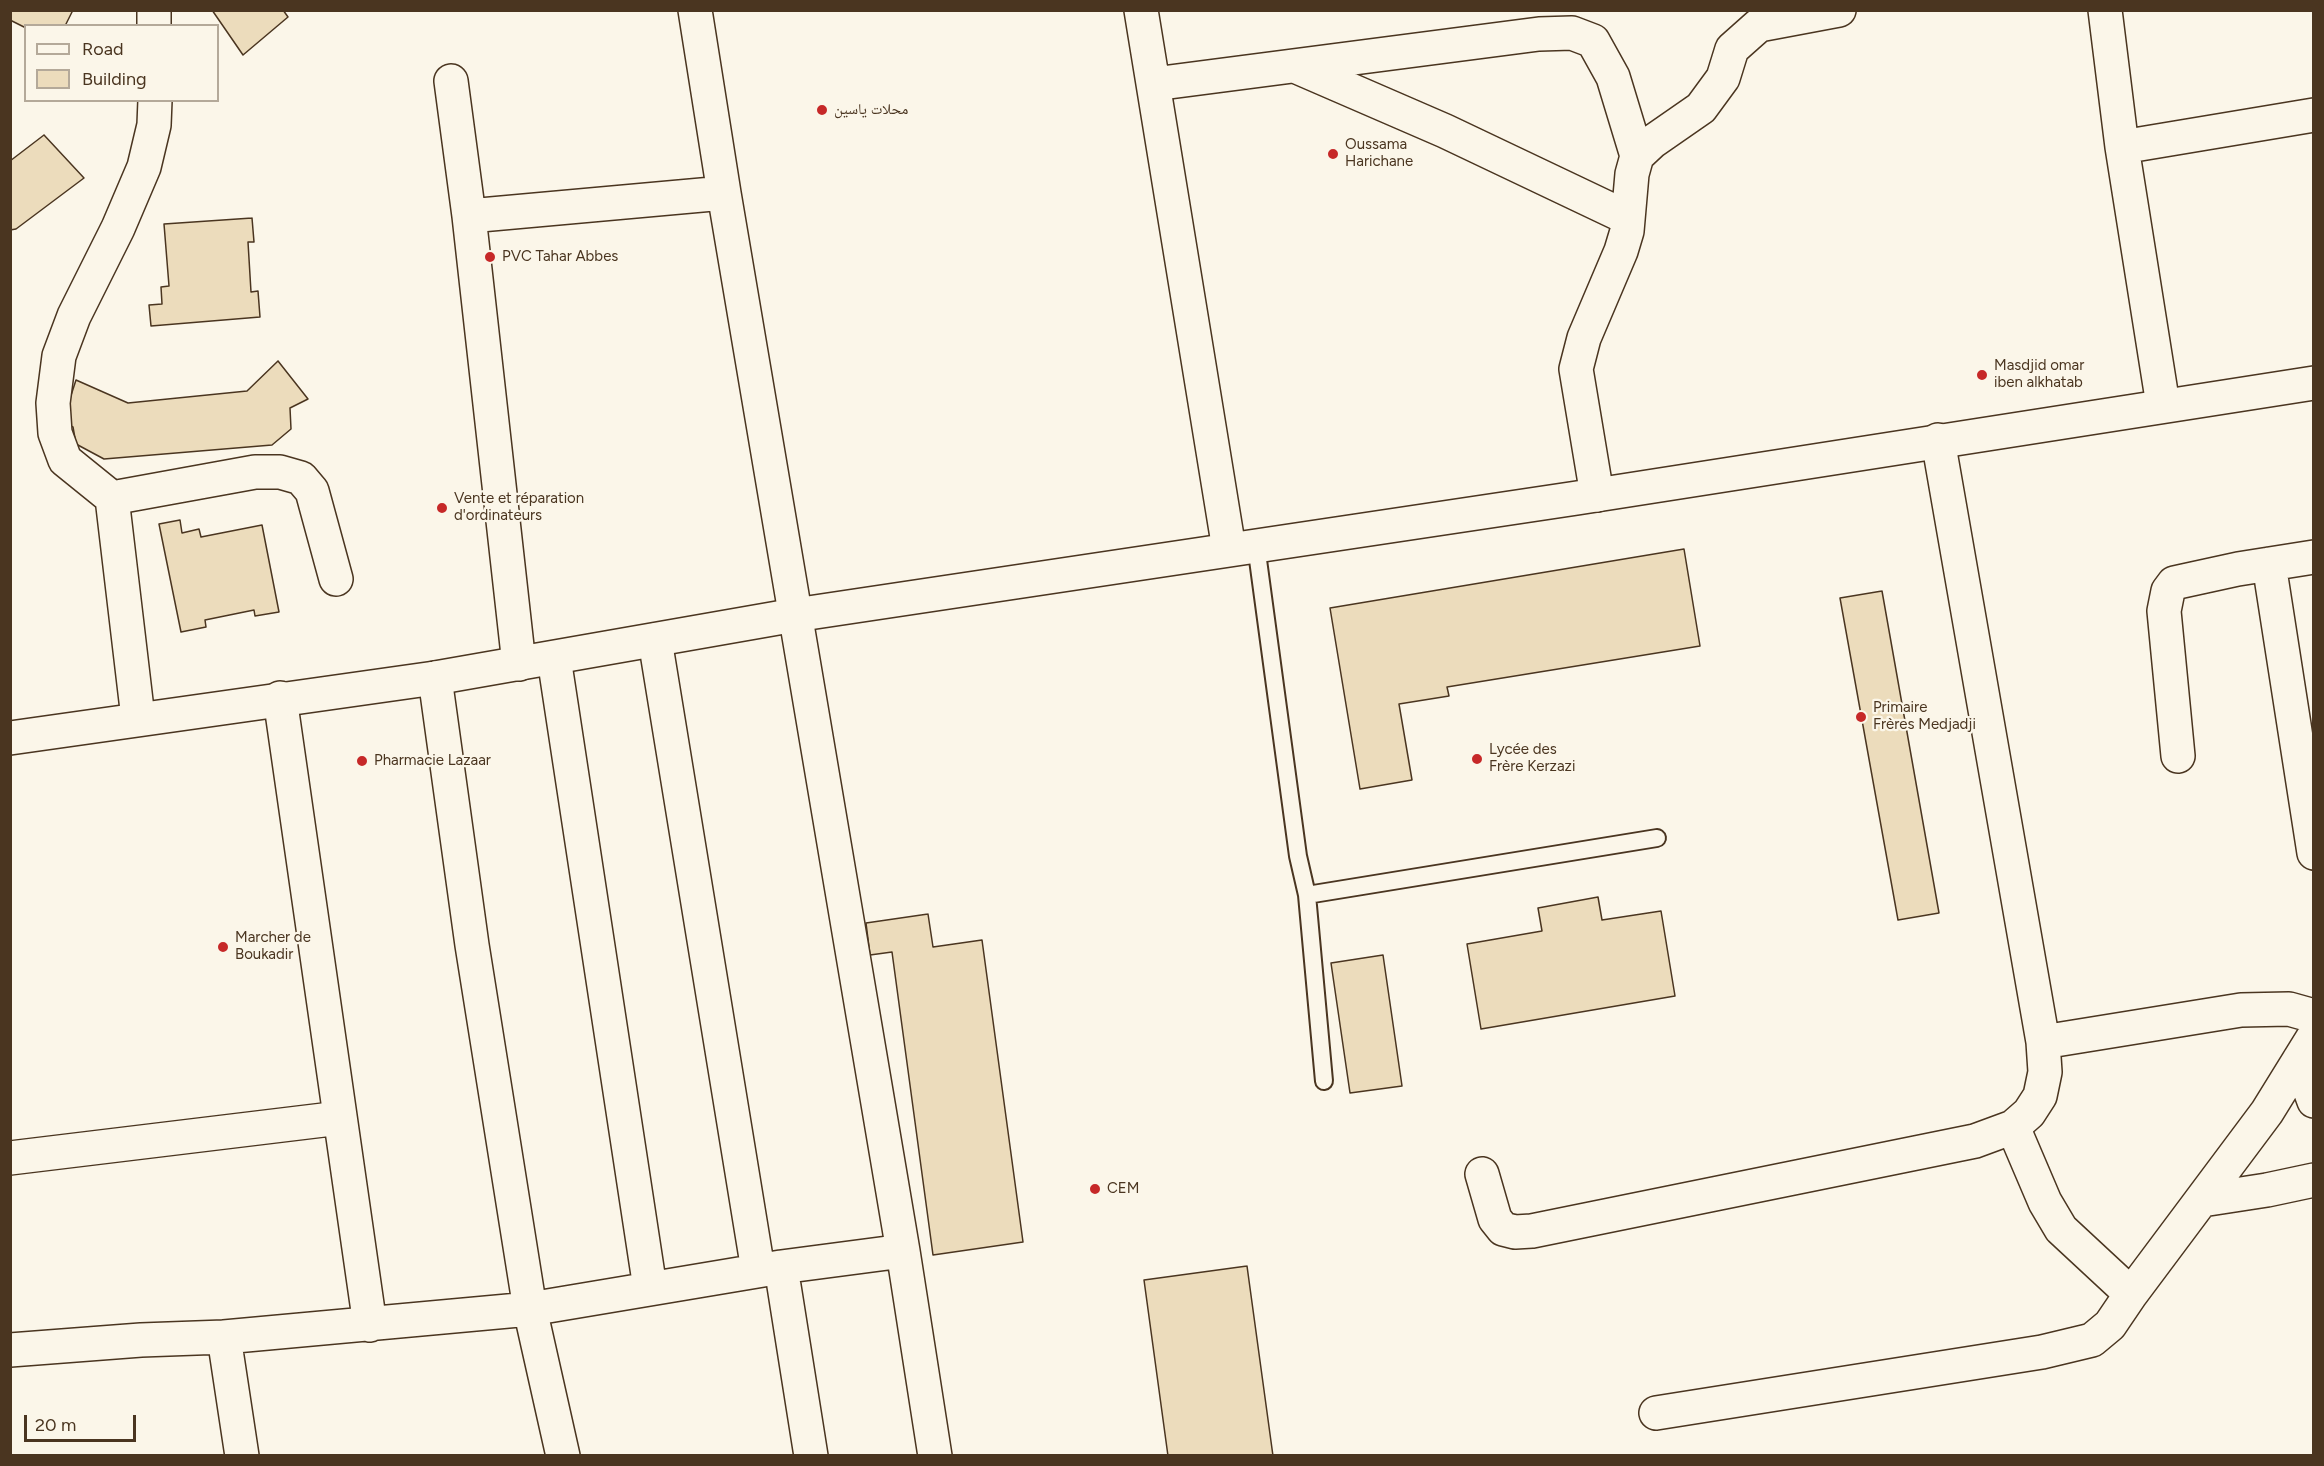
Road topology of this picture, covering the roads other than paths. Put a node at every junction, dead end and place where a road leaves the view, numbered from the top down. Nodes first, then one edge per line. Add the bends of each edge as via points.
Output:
1 (695, 10) edge
2 (1141, 10) edge
3 (1839, 10) edge
4 (2105, 10) edge
5 (1295, 66) junction
6 (451, 81) dead end
7 (1154, 84) junction
8 (155, 102) edge
9 (2313, 116) edge
10 (2122, 147) junction
11 (1637, 156) junction
12 (724, 193) junction
13 (469, 216) junction
14 (1628, 218) junction
15 (2313, 383) edge
16 (2163, 405) junction
17 (1938, 440) junction
18 (1597, 495) junction
19 (112, 498) junction
20 (1243, 547) junction
21 (2313, 558) edge
22 (2268, 564) junction
23 (336, 579) dead end
24 (795, 615) junction
25 (655, 640) junction
26 (554, 658) junction
27 (519, 664) junction
28 (435, 678) junction
29 (280, 698) junction
30 (138, 718) junction
31 (10, 738) edge
32 (2178, 756) dead end
33 (1657, 838) dead end
34 (2313, 852) edge
35 (1307, 895) junction
36 (2313, 1016) edge
37 (2043, 1042) junction
38 (2306, 1048) edge
39 (1324, 1081) dead end
40 (2313, 1101) edge
41 (340, 1118) junction
42 (2013, 1127) junction
43 (10, 1158) edge
44 (1482, 1174) dead end
45 (2313, 1180) edge
46 (2202, 1200) junction
47 (903, 1251) junction
48 (769, 1268) junction
49 (650, 1288) junction
50 (2131, 1294) junction
51 (530, 1309) junction
52 (370, 1325) junction
53 (224, 1337) junction
54 (10, 1350) edge
55 (1656, 1413) dead end
56 (242, 1455) edge
57 (563, 1455) edge
58 (811, 1455) edge
59 (935, 1455) edge

1 - 12 street
2 - 7 street
3 - 11 street via 1759,25 1732,49 1723,78 1701,108
4 - 10 street
5 - 7 street
5 - 11 street via 1572,33 1593,41 1613,77
5 - 14 street via 1445,131
6 - 13 street
7 - 20 street
8 - 19 street via 144,167 59,356 53,403 55,433 65,460
9 - 10 street
10 - 16 street
11 - 14 street
12 - 13 street
12 - 24 street
13 - 27 street
14 - 18 street via 1621,251 1575,369
15 - 16 street
16 - 17 street
17 - 18 street
17 - 37 street
18 - 20 street
19 - 23 street via 255,472 280,472 301,478 312,491
19 - 30 street
20 - 24 street
20 - 35 lane
21 - 22 street
22 - 32 street via 2174,583 2168,591 2164,611
22 - 34 street
24 - 25 street
24 - 47 street
25 - 26 street
25 - 48 street
26 - 27 street
26 - 49 street
27 - 28 street
28 - 29 street
28 - 51 street via 472,945
29 - 30 street
29 - 41 street
30 - 31 street
33 - 35 lane
35 - 39 lane
36 - 37 street via 2289,1009 2241,1010
37 - 42 street via 2045,1072 2040,1096
38 - 40 street
38 - 46 street via 2267,1112
41 - 43 street
41 - 52 street
42 - 44 street via 1975,1142 1532,1231 1503,1229 1495,1219
42 - 50 street via 2044,1202 2061,1229
45 - 46 street
46 - 50 street
47 - 48 street
47 - 59 street
48 - 49 street
48 - 58 street
49 - 51 street
50 - 55 street via 2110,1325 2092,1340 2042,1352
51 - 52 street
51 - 57 street
52 - 53 street
53 - 54 street
53 - 56 street

